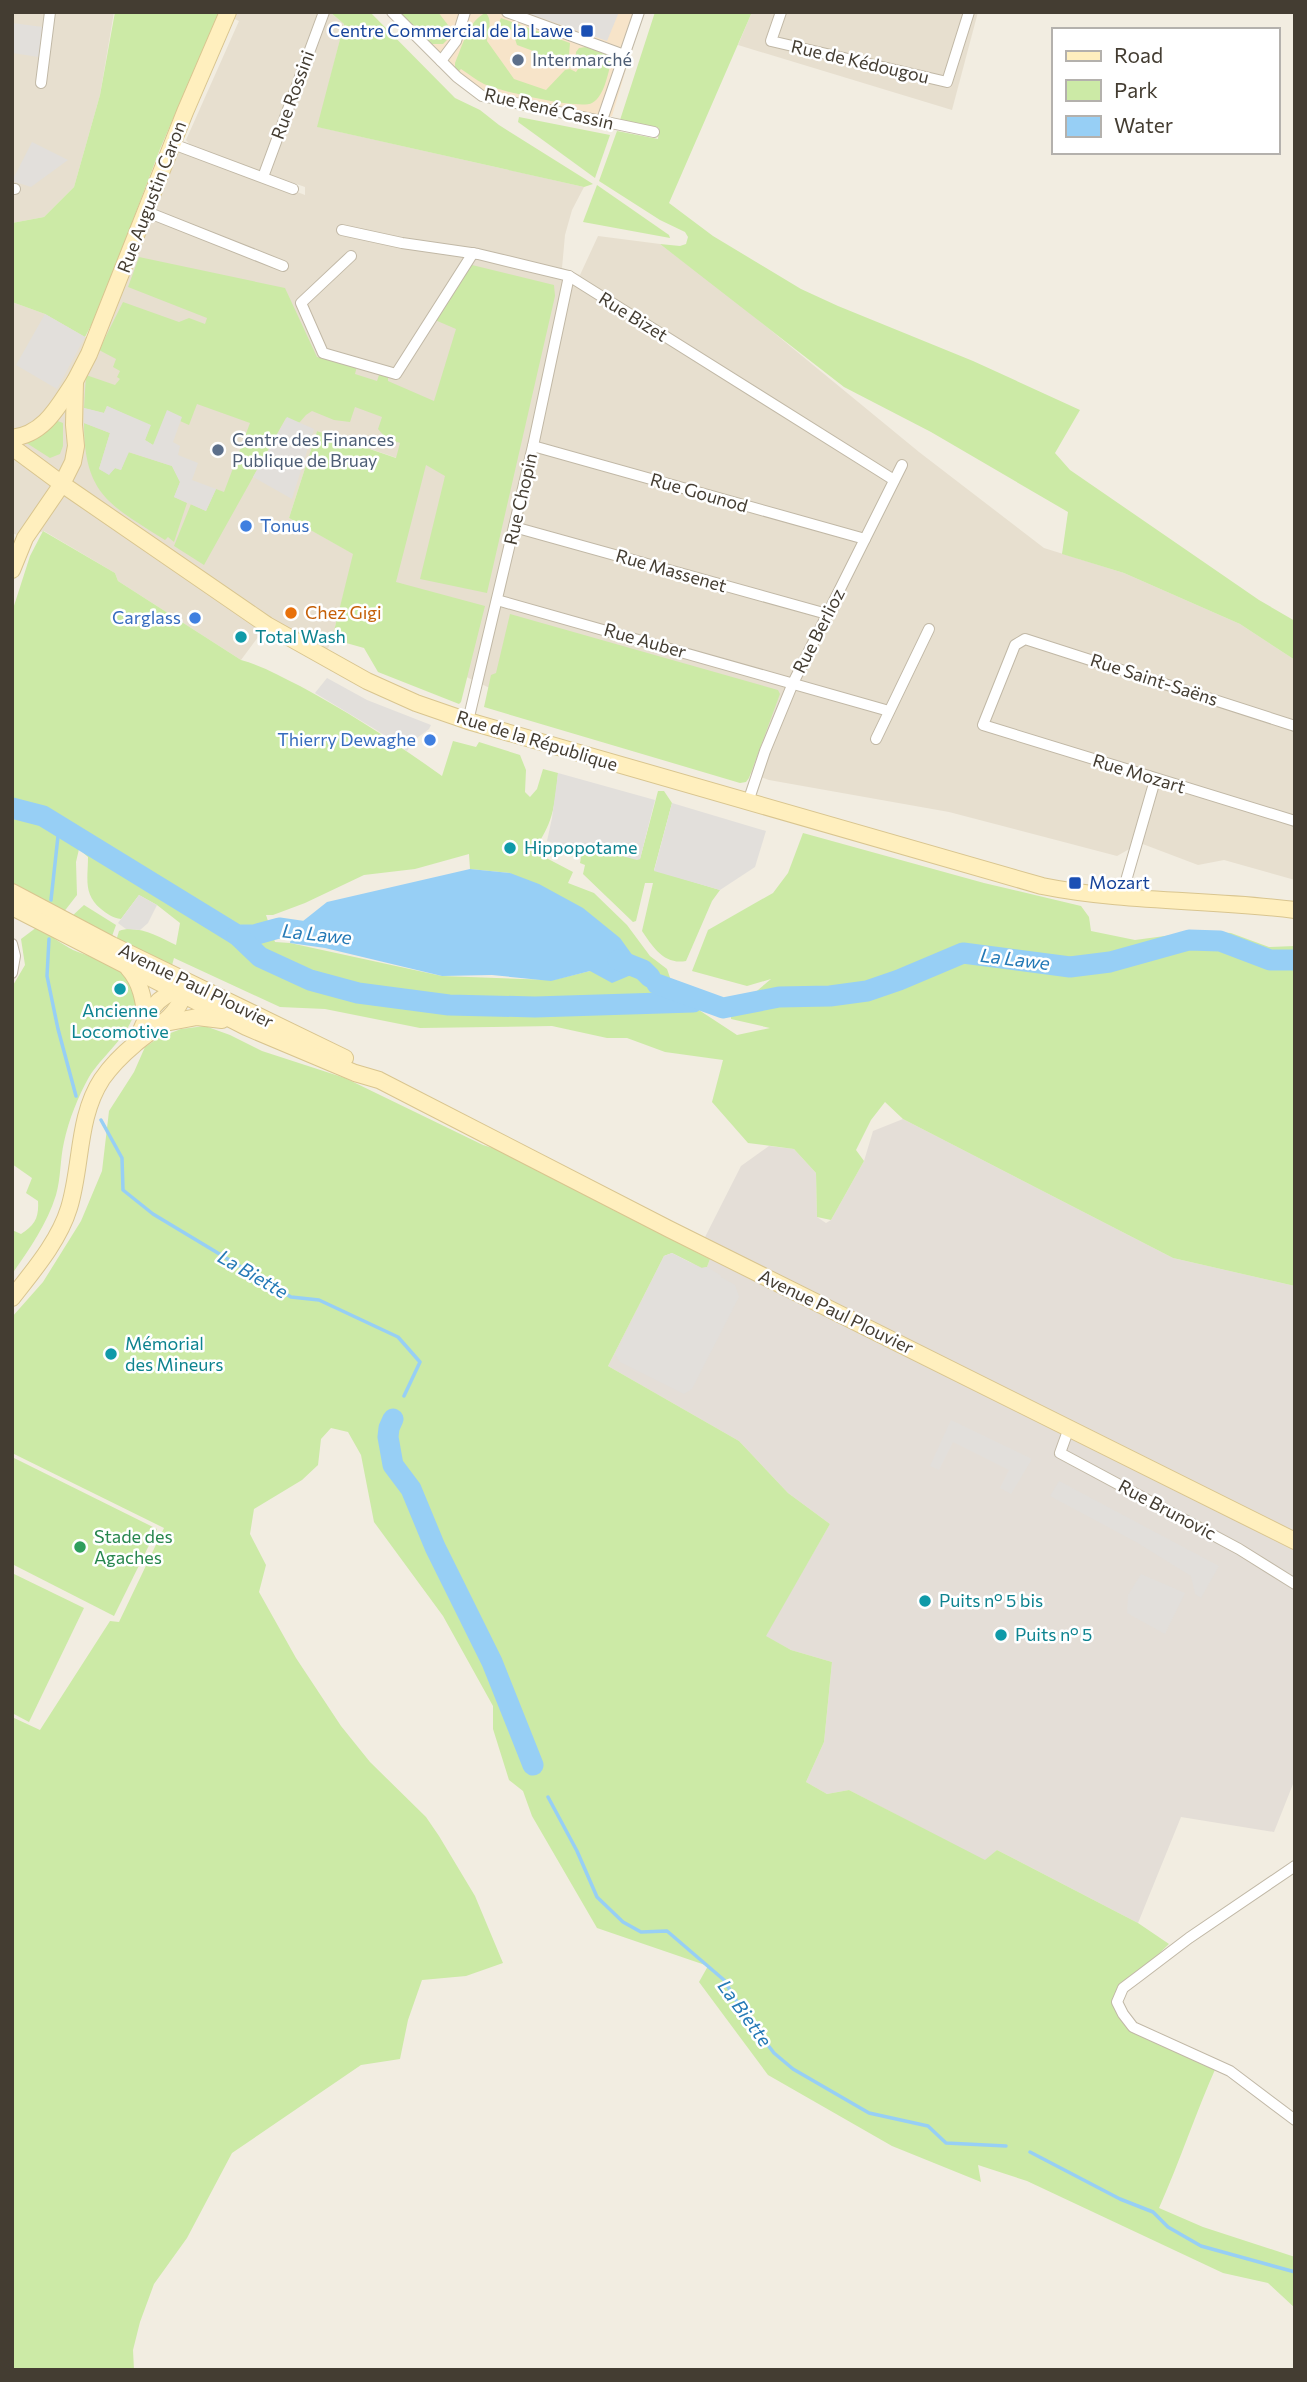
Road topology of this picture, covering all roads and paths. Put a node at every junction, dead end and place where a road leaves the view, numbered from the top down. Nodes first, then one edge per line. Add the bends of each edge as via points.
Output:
1 (50, 12) edge
2 (228, 12) edge
3 (324, 12) edge
4 (391, 12) edge
5 (465, 12) edge
6 (507, 12) edge
7 (639, 12) edge
8 (781, 12) edge
9 (969, 12) edge
10 (624, 55) junction
11 (441, 61) junction
12 (41, 83) dead end
13 (601, 120) junction
14 (654, 132) dead end
15 (173, 145) junction
16 (263, 177) junction
17 (293, 190) dead end
18 (147, 212) junction
19 (342, 230) dead end
20 (473, 253) junction
21 (351, 256) dead end
22 (284, 266) dead end
23 (569, 276) junction
24 (75, 381) junction
25 (45, 424) junction
26 (74, 425) junction
27 (12, 438) edge
28 (533, 446) junction
29 (12, 447) edge
30 (902, 465) dead end
31 (894, 480) junction
32 (62, 484) junction
33 (514, 527) junction
34 (18, 536) edge
35 (865, 539) junction
36 (12, 570) edge
37 (497, 600) junction
38 (827, 614) junction
39 (929, 629) dead end
40 (793, 683) junction
41 (889, 711) junction
42 (468, 721) junction
43 (983, 725) joint
44 (1295, 726) edge
45 (876, 740) dead end
46 (1155, 780) junction
47 (748, 802) junction
48 (1295, 821) edge
49 (12, 892) edge
50 (1121, 898) junction
51 (18, 902) edge
52 (1295, 910) edge
53 (12, 944) edge
54 (126, 966) junction
55 (12, 973) edge
56 (169, 973) junction
57 (180, 992) junction
58 (271, 1022) junction
59 (153, 1023) junction
60 (246, 1027) junction
61 (379, 1080) junction
62 (12, 1298) edge
63 (1069, 1428) junction
64 (1295, 1541) edge
65 (1295, 1584) edge
66 (1295, 1866) edge
67 (1295, 2120) edge

1 - 12 street
2 - 15 main road, Rue Augustin Caron
3 - 16 street, Rue Rossini
4 - 11 street, Rue René Cassin
5 - 11 street via 456,41
6 - 10 street
7 - 10 street
8 - 9 street, Rue de Kédougou via 771,41 947,82
10 - 13 street
11 - 13 street, Rue René Cassin via 489,99
13 - 14 street, Rue René Cassin
15 - 16 street
15 - 18 main road, Rue Augustin Caron
16 - 17 street
18 - 22 street
18 - 24 main road, Rue Augustin Caron
19 - 20 street, Rue Bizet
20 - 21 street via 396,374 323,353 301,303
20 - 23 street, Rue Bizet
23 - 28 street, Rue Chopin
23 - 31 street, Rue Bizet
24 - 25 main road, Rue Augustin Caron
24 - 26 main road, Rue Augustin Caron
25 - 26 main road via 61,415
25 - 27 main road
26 - 32 main road, Rue Augustin Caron via 75,454
28 - 33 street, Rue Chopin
28 - 35 street, Rue Gounod
29 - 32 main road, Rue de la République
30 - 31 street, Rue Berlioz
31 - 35 street, Rue Berlioz
32 - 34 main road, Rue Augustin Caron
32 - 42 main road, Rue de la République via 276,631 367,681
33 - 37 street, Rue Chopin
33 - 38 street, Rue Massenet
34 - 36 main road, Rue Augustin Caron
35 - 38 street, Rue Berlioz
37 - 40 street, Rue Auber
37 - 42 street, Rue Chopin
38 - 40 street, Rue Berlioz
39 - 41 street
40 - 41 street, Rue Auber
40 - 47 street, Rue Berlioz
41 - 45 street
42 - 47 main road, Rue de la République
43 - 44 street, Rue Saint-Saëns via 1015,645 1030,639
43 - 46 street, Rue Mozart
46 - 48 street, Rue Mozart
46 - 50 street
47 - 50 main road, Rue de la République via 1042,886
49 - 51 main road, Avenue Paul Plouvier
50 - 52 main road, Rue de la République
51 - 54 main road, Avenue Paul Plouvier
51 - 56 main road, Avenue Paul Plouvier
53 - 55 street
54 - 57 main road, Avenue Paul Plouvier
54 - 59 main road
56 - 57 main road
56 - 58 main road, Avenue Paul Plouvier
57 - 58 main road
57 - 59 main road via 176,1011
57 - 60 main road, Avenue Paul Plouvier
58 - 61 main road, Avenue Paul Plouvier via 366,1068
59 - 60 main road via 208,1017
59 - 62 main road via 97,1088 67,1214 53,1242
60 - 61 main road, Avenue Paul Plouvier
61 - 63 main road, Avenue Paul Plouvier
63 - 64 main road, Avenue Paul Plouvier
63 - 65 street, Rue Brunovic via 1060,1453
66 - 67 street via 1123,1988 1117,2002 1133,2027 1230,2071

